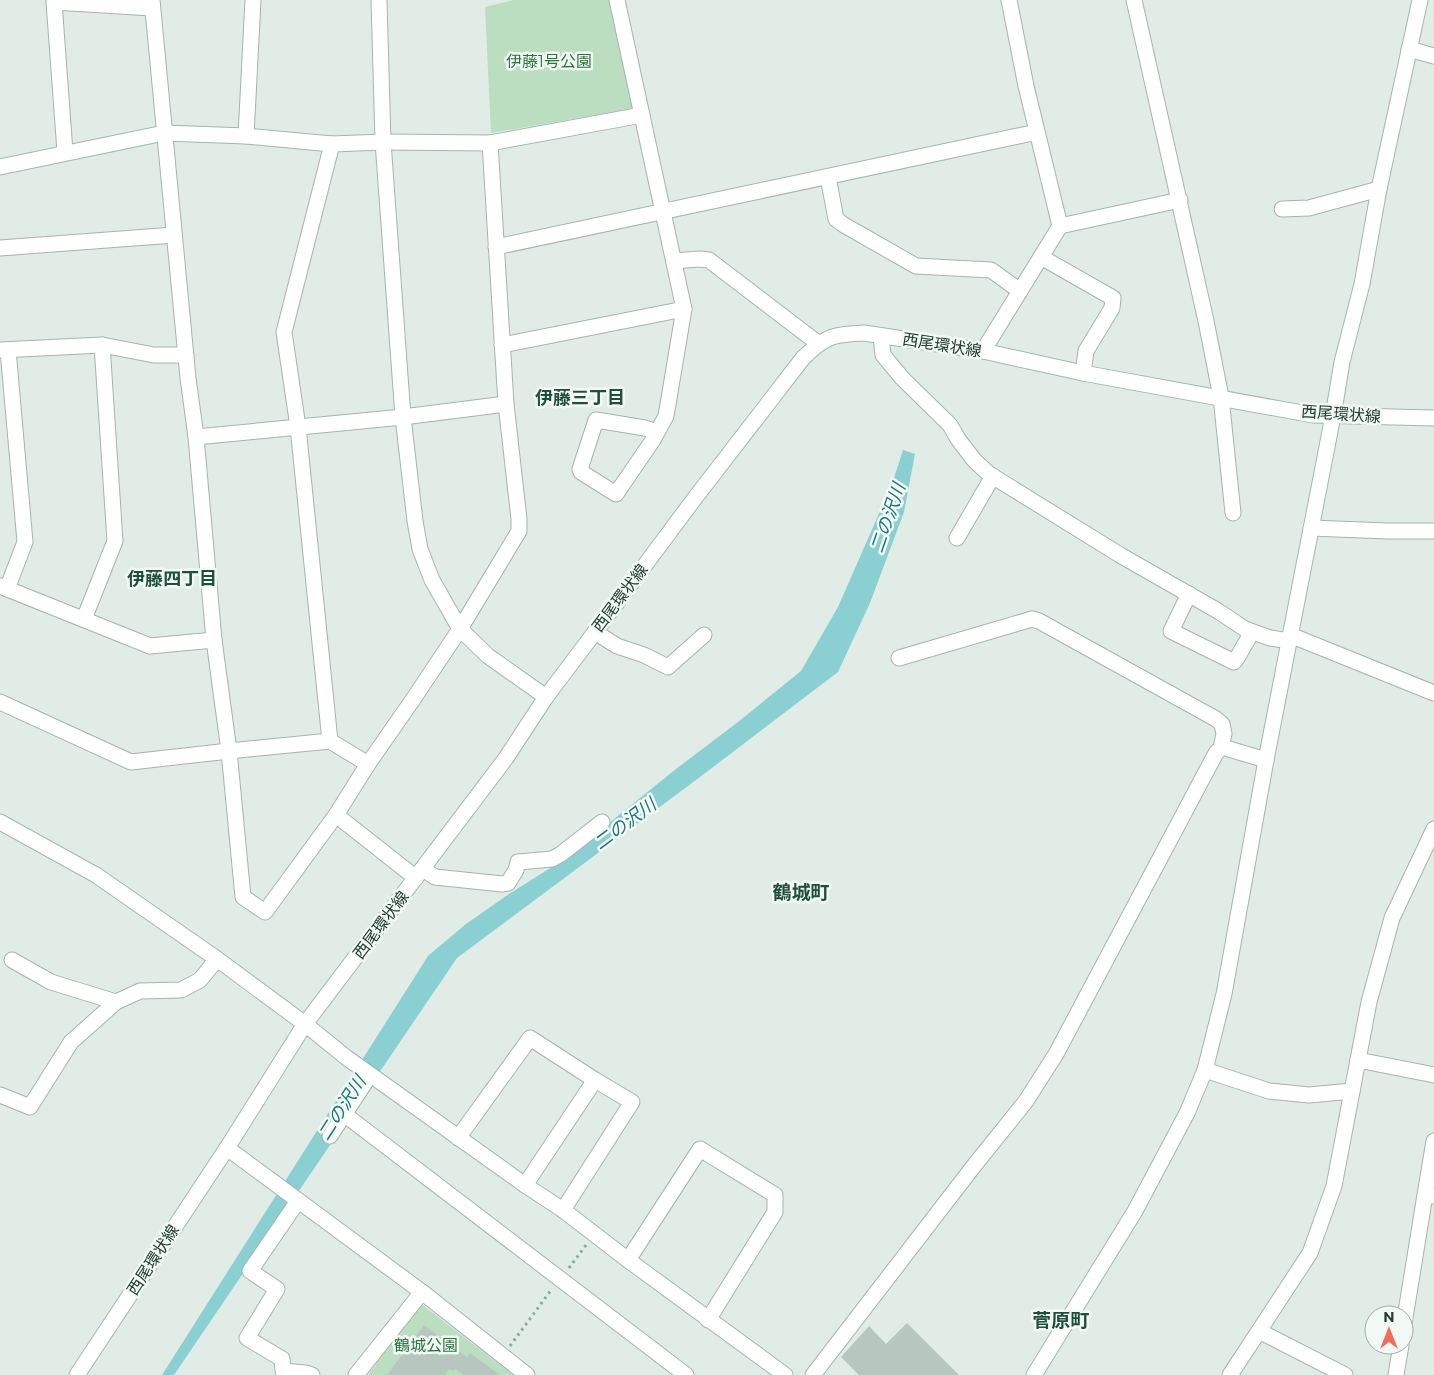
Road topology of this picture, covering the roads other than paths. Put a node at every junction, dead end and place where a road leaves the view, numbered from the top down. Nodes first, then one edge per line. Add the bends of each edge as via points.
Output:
1 (253, 0) edge
2 (379, 0) edge
3 (617, 0) edge
4 (1009, 0) edge
5 (1134, 0) edge
6 (1420, 0) edge
7 (152, 4) edge
8 (1409, 49) junction
9 (1434, 56) edge
10 (642, 115) junction
11 (1037, 132) junction
12 (164, 133) junction
13 (246, 136) junction
14 (383, 142) junction
15 (490, 143) junction
16 (332, 144) junction
17 (65, 152) junction
18 (0, 167) edge
19 (828, 177) junction
20 (1379, 189) junction
21 (1180, 200) junction
22 (1282, 209) dead end
23 (662, 213) junction
24 (1060, 226) junction
25 (174, 235) junction
26 (496, 247) junction
27 (0, 248) edge
28 (1041, 257) junction
29 (674, 261) junction
30 (1020, 291) junction
31 (684, 309) junction
32 (881, 336) junction
33 (819, 344) junction
34 (102, 345) junction
35 (502, 346) junction
36 (4, 350) edge
37 (983, 351) junction
38 (186, 355) junction
39 (1083, 373) junction
40 (1220, 397) junction
41 (506, 404) junction
42 (1333, 416) junction
43 (403, 417) junction
44 (1434, 418) edge
45 (298, 427) junction
46 (657, 432) junction
47 (196, 436) junction
48 (993, 476) junction
49 (1233, 513) dead end
50 (1311, 528) junction
51 (1434, 531) edge
52 (957, 538) dead end
53 (4, 587) edge
54 (1189, 594) junction
55 (84, 619) junction
56 (460, 629) junction
57 (595, 632) junction
58 (1252, 632) junction
59 (704, 635) dead end
60 (1290, 638) junction
61 (214, 640) junction
62 (899, 658) dead end
63 (1434, 693) edge
64 (546, 697) junction
65 (0, 702) edge
66 (330, 741) junction
67 (1221, 748) junction
68 (229, 751) junction
69 (1266, 760) junction
70 (368, 764) junction
71 (336, 815) junction
72 (0, 822) edge
73 (602, 822) dead end
74 (1434, 829) edge
75 (419, 874) junction
76 (217, 959) junction
77 (12, 960) dead end
78 (116, 1002) junction
79 (306, 1024) junction
80 (1358, 1060) junction
81 (1205, 1070) junction
82 (1434, 1074) edge
83 (370, 1075) junction
84 (595, 1080) junction
85 (1352, 1091) junction
86 (0, 1095) edge
87 (344, 1114) junction
88 (330, 1136) dead end
89 (458, 1138) junction
90 (1434, 1141) edge
91 (227, 1148) junction
92 (525, 1185) junction
93 (1430, 1196) edge
94 (298, 1201) junction
95 (563, 1210) junction
96 (628, 1260) junction
97 (422, 1292) junction
98 (1408, 1305) edge
99 (708, 1320) junction
100 (1259, 1331) junction
101 (1399, 1355) edge
102 (77, 1375) edge
103 (312, 1375) edge
104 (356, 1375) edge
105 (527, 1375) edge
106 (686, 1375) edge
107 (785, 1375) edge
108 (813, 1375) edge
109 (1034, 1375) edge
110 (1230, 1375) edge
111 (1345, 1375) edge
112 (1396, 1375) edge

1 - 13 street
2 - 14 street
3 - 10 street
4 - 11 street
5 - 21 street
6 - 8 street
7 - 12 street
7 - 17 street via 54,2
8 - 9 street
8 - 20 street
10 - 15 street
10 - 23 street
11 - 19 street
11 - 24 street
12 - 13 street
12 - 17 street
12 - 25 street
13 - 16 street
14 - 15 street
14 - 16 street
14 - 43 street
15 - 26 street
16 - 45 street via 284,332
17 - 18 street
19 - 23 street
19 - 30 street via 836,219 844,224 916,266 991,270
20 - 22 street via 1309,208
20 - 42 street
21 - 24 street
21 - 40 street
23 - 26 street
23 - 29 street
24 - 28 street
25 - 27 street
25 - 38 street
26 - 35 street
28 - 30 street
28 - 39 street via 1113,298 1112,308 1086,351
29 - 31 street
29 - 33 street via 709,260
30 - 37 street
31 - 35 street
31 - 46 street via 666,416
32 - 33 street, 西尾環状線 via 846,333 827,338
32 - 37 street, 西尾環状線
32 - 48 street via 883,355 950,425 974,460
33 - 57 street, 西尾環状線 via 797,366
34 - 36 street
34 - 38 street via 154,355
34 - 55 street via 116,541
35 - 41 street
36 - 53 street via 25,542
37 - 39 street, 西尾環状線
38 - 47 street
39 - 40 street, 西尾環状線
40 - 42 street, 西尾環状線
40 - 49 street
41 - 43 street
41 - 56 street via 519,531
42 - 44 street, 西尾環状線
42 - 50 street
43 - 45 street
43 - 56 street via 420,548 432,580
45 - 47 street
45 - 66 street
46 - 46 street via 616,494 581,472 596,420
47 - 61 street
48 - 52 street
48 - 54 street
50 - 51 street
50 - 60 street
53 - 55 street
54 - 58 street
54 - 58 street via 1171,631 1234,662
55 - 61 street via 150,646
56 - 64 street via 488,656
56 - 70 street
57 - 59 street via 617,646 668,667
57 - 64 street, 西尾環状線
58 - 60 street via 1270,638
60 - 63 street
60 - 69 street
61 - 68 street
62 - 67 street via 1032,619 1216,719 1222,724 1224,734
64 - 75 street, 西尾環状線 via 506,758
65 - 68 street via 131,762
66 - 68 street
66 - 70 street
67 - 69 street
67 - 108 street via 1036,1086
68 - 71 street via 243,897 265,912
69 - 81 street via 1224,994
70 - 71 street
71 - 75 street
72 - 76 street via 96,875
73 - 75 street via 552,859 518,862 508,883
74 - 80 street via 1392,918 1369,1002
75 - 79 street, 西尾環状線
76 - 78 street via 200,980 181,990 140,991
76 - 79 street
77 - 78 street via 50,982
78 - 86 street via 71,1042 30,1107
79 - 83 street
79 - 91 street, 西尾環状線
80 - 82 street
80 - 85 street
81 - 85 street via 1269,1091 1309,1095
81 - 109 street via 1187,1113 1135,1211
83 - 87 street
83 - 89 street
84 - 89 street via 530,1038
84 - 92 street
84 - 95 street via 632,1102
85 - 100 street via 1334,1186 1310,1253
87 - 88 street
87 - 106 street
89 - 92 street
90 - 93 street
91 - 94 street
91 - 102 street, 西尾環状線
92 - 95 street
93 - 98 street
94 - 97 street
94 - 103 street via 250,1271 277,1289 248,1338 282,1359 284,1370
95 - 96 street
96 - 99 street
96 - 99 street via 700,1149 775,1195 774,1212
97 - 104 street
97 - 105 street
99 - 107 street
100 - 110 street
100 - 111 street
101 - 112 street

